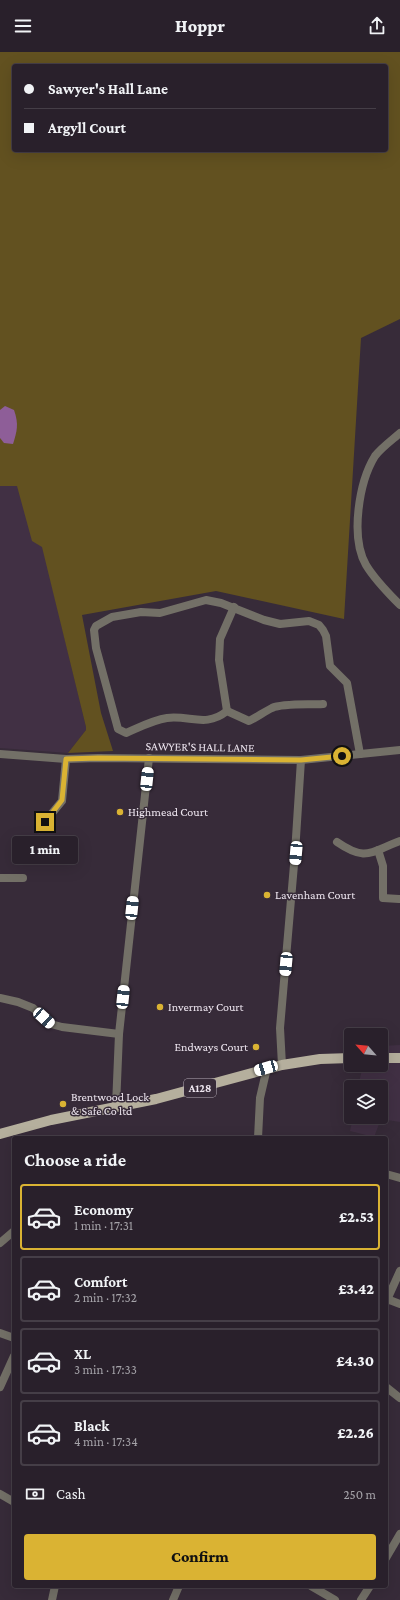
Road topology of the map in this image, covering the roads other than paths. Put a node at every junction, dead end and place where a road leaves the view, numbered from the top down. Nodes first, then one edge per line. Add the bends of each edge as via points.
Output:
1 (400, 433) edge
2 (400, 605) edge
3 (234, 607) junction
4 (323, 704) dead end
5 (227, 711) junction
6 (400, 750) edge
7 (0, 754) edge
8 (360, 754) junction
9 (149, 758) junction
10 (66, 759) junction
11 (301, 760) junction
12 (39, 829) dead end
13 (400, 841) edge
14 (337, 842) dead end
15 (378, 850) junction
16 (0, 878) edge
17 (23, 878) dead end
18 (399, 899) edge
19 (0, 998) edge
20 (119, 1034) junction
21 (344, 1058) edge
22 (388, 1058) edge
23 (400, 1058) edge
24 (282, 1064) junction
25 (266, 1068) junction
26 (116, 1106) junction
27 (0, 1134) edge
28 (12, 1135) edge
29 (258, 1136) edge
30 (388, 1175) edge
31 (400, 1178) edge
32 (12, 1232) edge
33 (0, 1243) edge
34 (400, 1271) edge
35 (388, 1299) edge
36 (388, 1301) edge
37 (400, 1304) edge
38 (0, 1333) edge
39 (12, 1337) edge
40 (12, 1360) edge
41 (0, 1387) edge
42 (388, 1389) edge
43 (400, 1398) edge
44 (0, 1494) edge
45 (12, 1501) edge
46 (400, 1534) edge
47 (388, 1555) edge
48 (54, 1588) edge
49 (178, 1588) edge
50 (314, 1588) edge
51 (369, 1588) edge
52 (52, 1600) edge
53 (173, 1600) edge
54 (335, 1600) edge
55 (361, 1600) edge

1 - 2 street via 376,455 365,477 358,512 359,540 366,564
3 - 5 street via 220,639 219,660
3 - 5 street via 206,600 160,613 141,612 112,617 96,626 94,630 96,648 118,728 126,732 168,718 206,720 218,718
3 - 8 street via 280,624 309,621 323,630 330,666 347,683
4 - 5 street via 285,705 272,708 249,721
6 - 8 street, SAWYER'S HALL LANE
7 - 10 street, SAWYER'S HALL LANE
8 - 11 street, SAWYER'S HALL LANE
9 - 10 street, SAWYER'S HALL LANE
9 - 11 street, SAWYER'S HALL LANE
9 - 20 street
10 - 12 street via 62,800
11 - 24 street via 296,853 280,1028
13 - 15 street
14 - 15 street via 355,853 366,855
15 - 18 street via 383,866 383,898
16 - 17 street
19 - 20 street via 33,1008 50,1024 62,1028
20 - 26 street
21 - 24 main road, A128
22 - 23 main road
24 - 25 main road, A128
25 - 26 main road, A128 via 185,1091
25 - 29 street via 260,1098
26 - 28 main road, A128 via 51,1120
27 - 28 main road, A128
30 - 31 street
32 - 33 street
34 - 35 street
36 - 37 street
38 - 39 street
40 - 41 street
42 - 43 street
44 - 45 street
46 - 47 street
48 - 52 street
49 - 53 street
50 - 54 street
51 - 55 street

